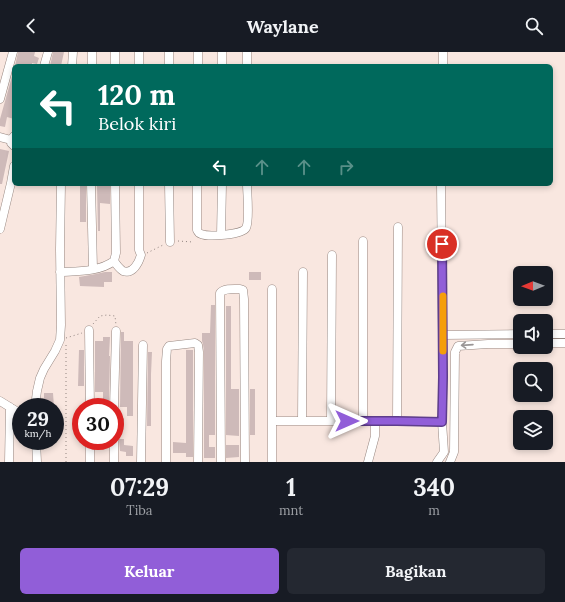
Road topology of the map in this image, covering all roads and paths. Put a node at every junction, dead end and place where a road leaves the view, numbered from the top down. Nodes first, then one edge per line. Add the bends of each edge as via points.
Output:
1 (13, 52) edge
2 (48, 52) edge
3 (73, 52) edge
4 (92, 52) edge
5 (115, 52) edge
6 (139, 52) edge
7 (169, 52) edge
8 (198, 52) edge
9 (222, 52) edge
10 (246, 52) edge
11 (443, 52) edge
12 (45, 64) edge
13 (72, 64) edge
14 (92, 64) edge
15 (115, 64) edge
16 (138, 64) edge
17 (169, 64) edge
18 (198, 64) edge
19 (222, 64) edge
20 (247, 64) edge
21 (443, 64) edge
22 (0, 99) edge
23 (0, 137) edge
24 (12, 141) edge
25 (12, 177) edge
26 (61, 186) edge
27 (92, 186) edge
28 (115, 186) edge
29 (139, 186) edge
30 (169, 186) edge
31 (197, 186) edge
32 (222, 186) edge
33 (247, 186) edge
34 (442, 186) edge
35 (398, 227) dead end
36 (0, 229) edge
37 (221, 235) junction
38 (363, 241) dead end
39 (170, 242) dead end
40 (332, 255) dead end
41 (114, 261) junction
42 (93, 269) junction
43 (60, 272) junction
44 (303, 272) dead end
45 (272, 289) dead end
46 (90, 330) dead end
47 (116, 331) dead end
48 (487, 334) junction
49 (513, 334) edge
50 (553, 334) edge
51 (565, 334) edge
52 (443, 335) junction
53 (66, 338) dead end
54 (565, 343) edge
55 (488, 344) junction
56 (513, 344) edge
57 (553, 344) edge
58 (143, 345) dead end
59 (443, 377) junction
60 (454, 377) junction
61 (36, 398) edge
62 (90, 398) edge
63 (114, 398) edge
64 (0, 400) edge
65 (10, 407) joint
66 (272, 421) junction
67 (302, 421) junction
68 (331, 421) junction
69 (362, 421) junction
70 (375, 421) junction
71 (397, 421) junction
72 (442, 422) junction
73 (36, 450) edge
74 (90, 450) edge
75 (114, 450) edge
76 (444, 452) junction
77 (454, 452) junction
78 (9, 462) edge
79 (37, 462) edge
80 (66, 462) edge
81 (90, 462) edge
82 (114, 462) edge
83 (141, 462) edge
84 (166, 462) edge
85 (198, 462) edge
86 (222, 462) edge
87 (245, 462) edge
88 (272, 462) edge
89 (368, 462) edge
90 (437, 462) edge
91 (450, 462) edge

1 - 22 street
2 - 12 street
3 - 13 street
4 - 14 street
5 - 15 street
6 - 16 street
7 - 17 street
8 - 18 street
9 - 19 street
10 - 20 street
11 - 21 street
23 - 24 street
25 - 36 street
26 - 43 street
27 - 42 street
28 - 41 street
29 - 41 street via 139,262 127,272
30 - 39 street
31 - 37 street via 198,232
32 - 37 street
33 - 37 street via 248,219 245,230
34 - 52 street
35 - 71 street
38 - 69 street
40 - 68 street
41 - 42 street
42 - 43 street
43 - 61 street via 60,340 44,368
44 - 67 street
45 - 66 street
46 - 62 street
47 - 63 street
48 - 49 street
48 - 52 street
48 - 55 street
50 - 51 street
52 - 59 street
53 - 80 path
54 - 57 street
55 - 56 street
55 -> 60 street via 458,346 455,352
58 - 83 street
59 - 60 street
59 - 72 street
60 - 77 street
64 - 65 street
65 - 78 street
66 - 67 street
66 - 88 street
67 - 68 street
68 - 69 street
69 - 70 street
70 - 71 street
70 - 89 street via 375,436
71 - 72 street
72 - 76 street
73 - 79 street
74 - 81 street
75 - 82 street
76 - 77 street
76 - 90 street
77 - 91 street
84 - 85 street via 167,349 170,346 195,343 199,352
86 - 87 street via 220,294 224,290 240,289 243,290 244,299

